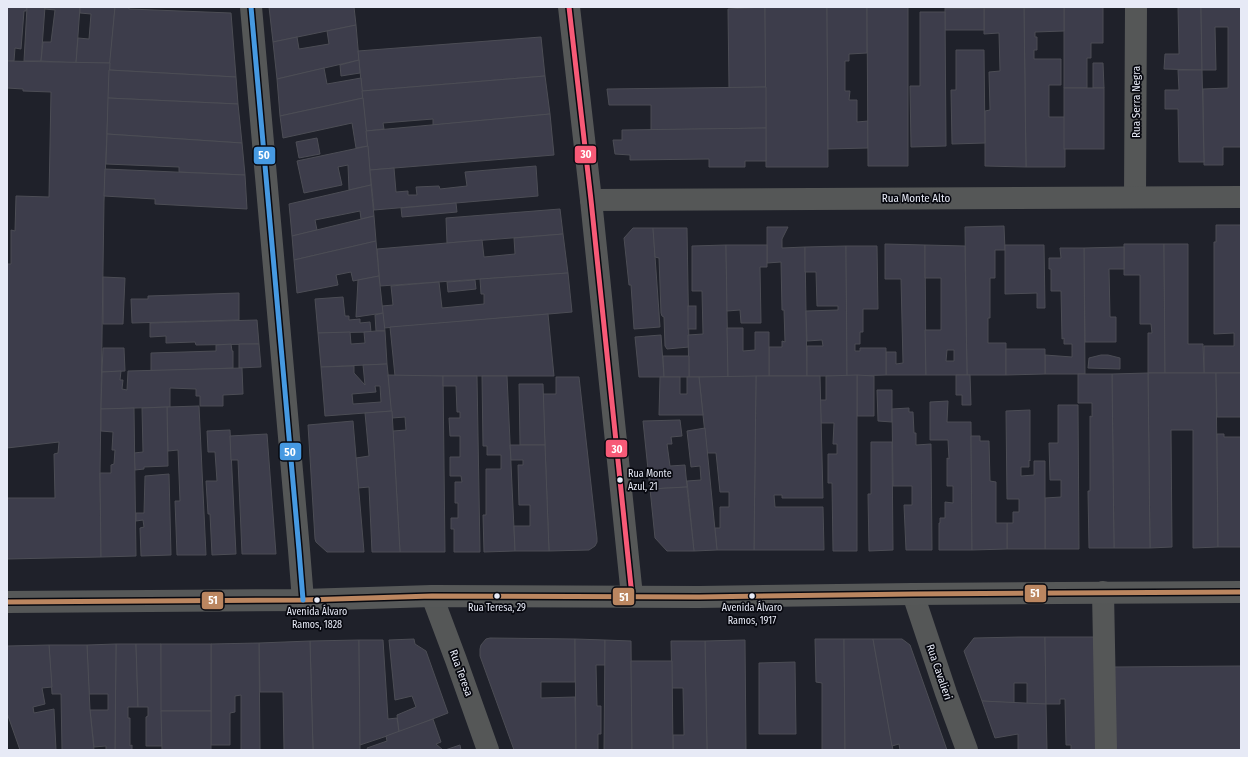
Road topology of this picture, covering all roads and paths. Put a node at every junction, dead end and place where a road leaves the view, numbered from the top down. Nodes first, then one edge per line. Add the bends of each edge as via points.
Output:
1 (251, 7) edge
2 (569, 7) edge
3 (1136, 7) edge
4 (1135, 197) junction
5 (1241, 197) edge
6 (591, 200) junction
7 (1103, 592) junction
8 (1241, 592) edge
9 (913, 594) junction
10 (432, 596) junction
11 (632, 596) junction
12 (303, 600) junction
13 (7, 602) edge
14 (488, 750) edge
15 (967, 750) edge
16 (1106, 750) edge

1 - 12 street
2 - 6 street
3 - 4 street, Rua Serra Negra
4 - 5 street, Rua Monte Alto
4 - 6 street, Rua Monte Alto
6 - 11 street
7 - 8 main road
7 - 9 main road
7 - 16 street
9 - 11 main road
9 - 15 street, Rua Cavalieri
10 - 11 main road
10 - 12 main road
10 - 14 street, Rua Teresa
12 - 13 main road

